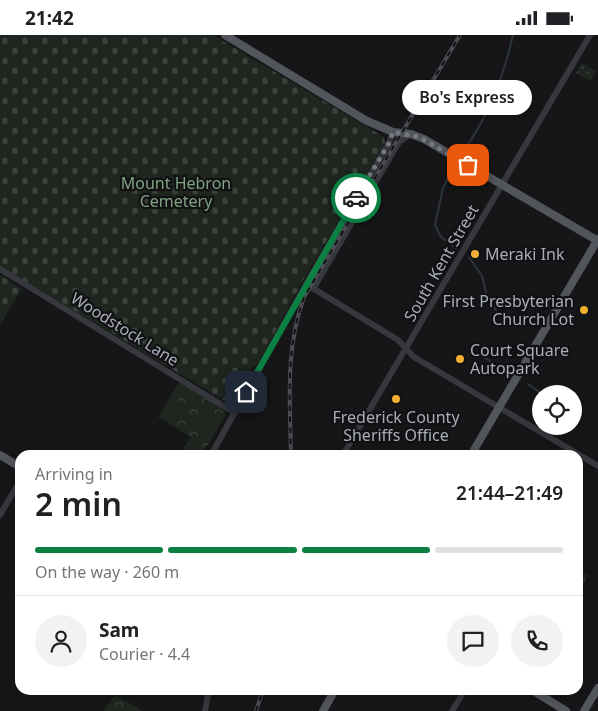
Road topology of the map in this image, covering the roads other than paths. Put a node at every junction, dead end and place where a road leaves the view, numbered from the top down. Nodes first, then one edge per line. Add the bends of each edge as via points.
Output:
1 (225, 35) edge
2 (590, 35) edge
3 (393, 132) junction
4 (411, 134) junction
5 (502, 185) junction
6 (598, 240) edge
7 (0, 269) edge
8 (306, 284) junction
9 (313, 289) junction
10 (406, 349) junction
11 (498, 409) junction
12 (234, 413) junction
13 (214, 450) edge
14 (346, 450) edge
15 (474, 450) edge
16 (569, 450) edge
17 (0, 455) edge
18 (583, 458) edge
19 (15, 464) edge
20 (597, 466) edge
21 (15, 490) edge
22 (0, 515) edge
23 (598, 687) edge
24 (207, 695) edge
25 (332, 695) edge
26 (462, 695) edge
27 (540, 695) edge
28 (205, 711) edge
29 (323, 711) edge
30 (452, 711) edge
31 (566, 711) edge
32 (584, 711) edge

1 - 3 main road via 360,117
2 - 5 street, South Kent Street
3 - 4 main road
3 - 8 street
4 - 5 main road
4 - 9 street via 399,142
5 - 6 main road
5 - 10 street, South Kent Street
6 - 11 main road
7 - 12 street, Woodstock Lane
8 - 9 street
8 - 12 street
9 - 10 street via 398,340
10 - 11 street
10 - 14 street, South Kent Street
11 - 15 main road
11 - 16 street
12 - 13 street
17 - 19 main road
18 - 20 street
21 - 22 street
23 - 32 main road
24 - 28 street
25 - 29 main road
26 - 30 street
27 - 31 main road

